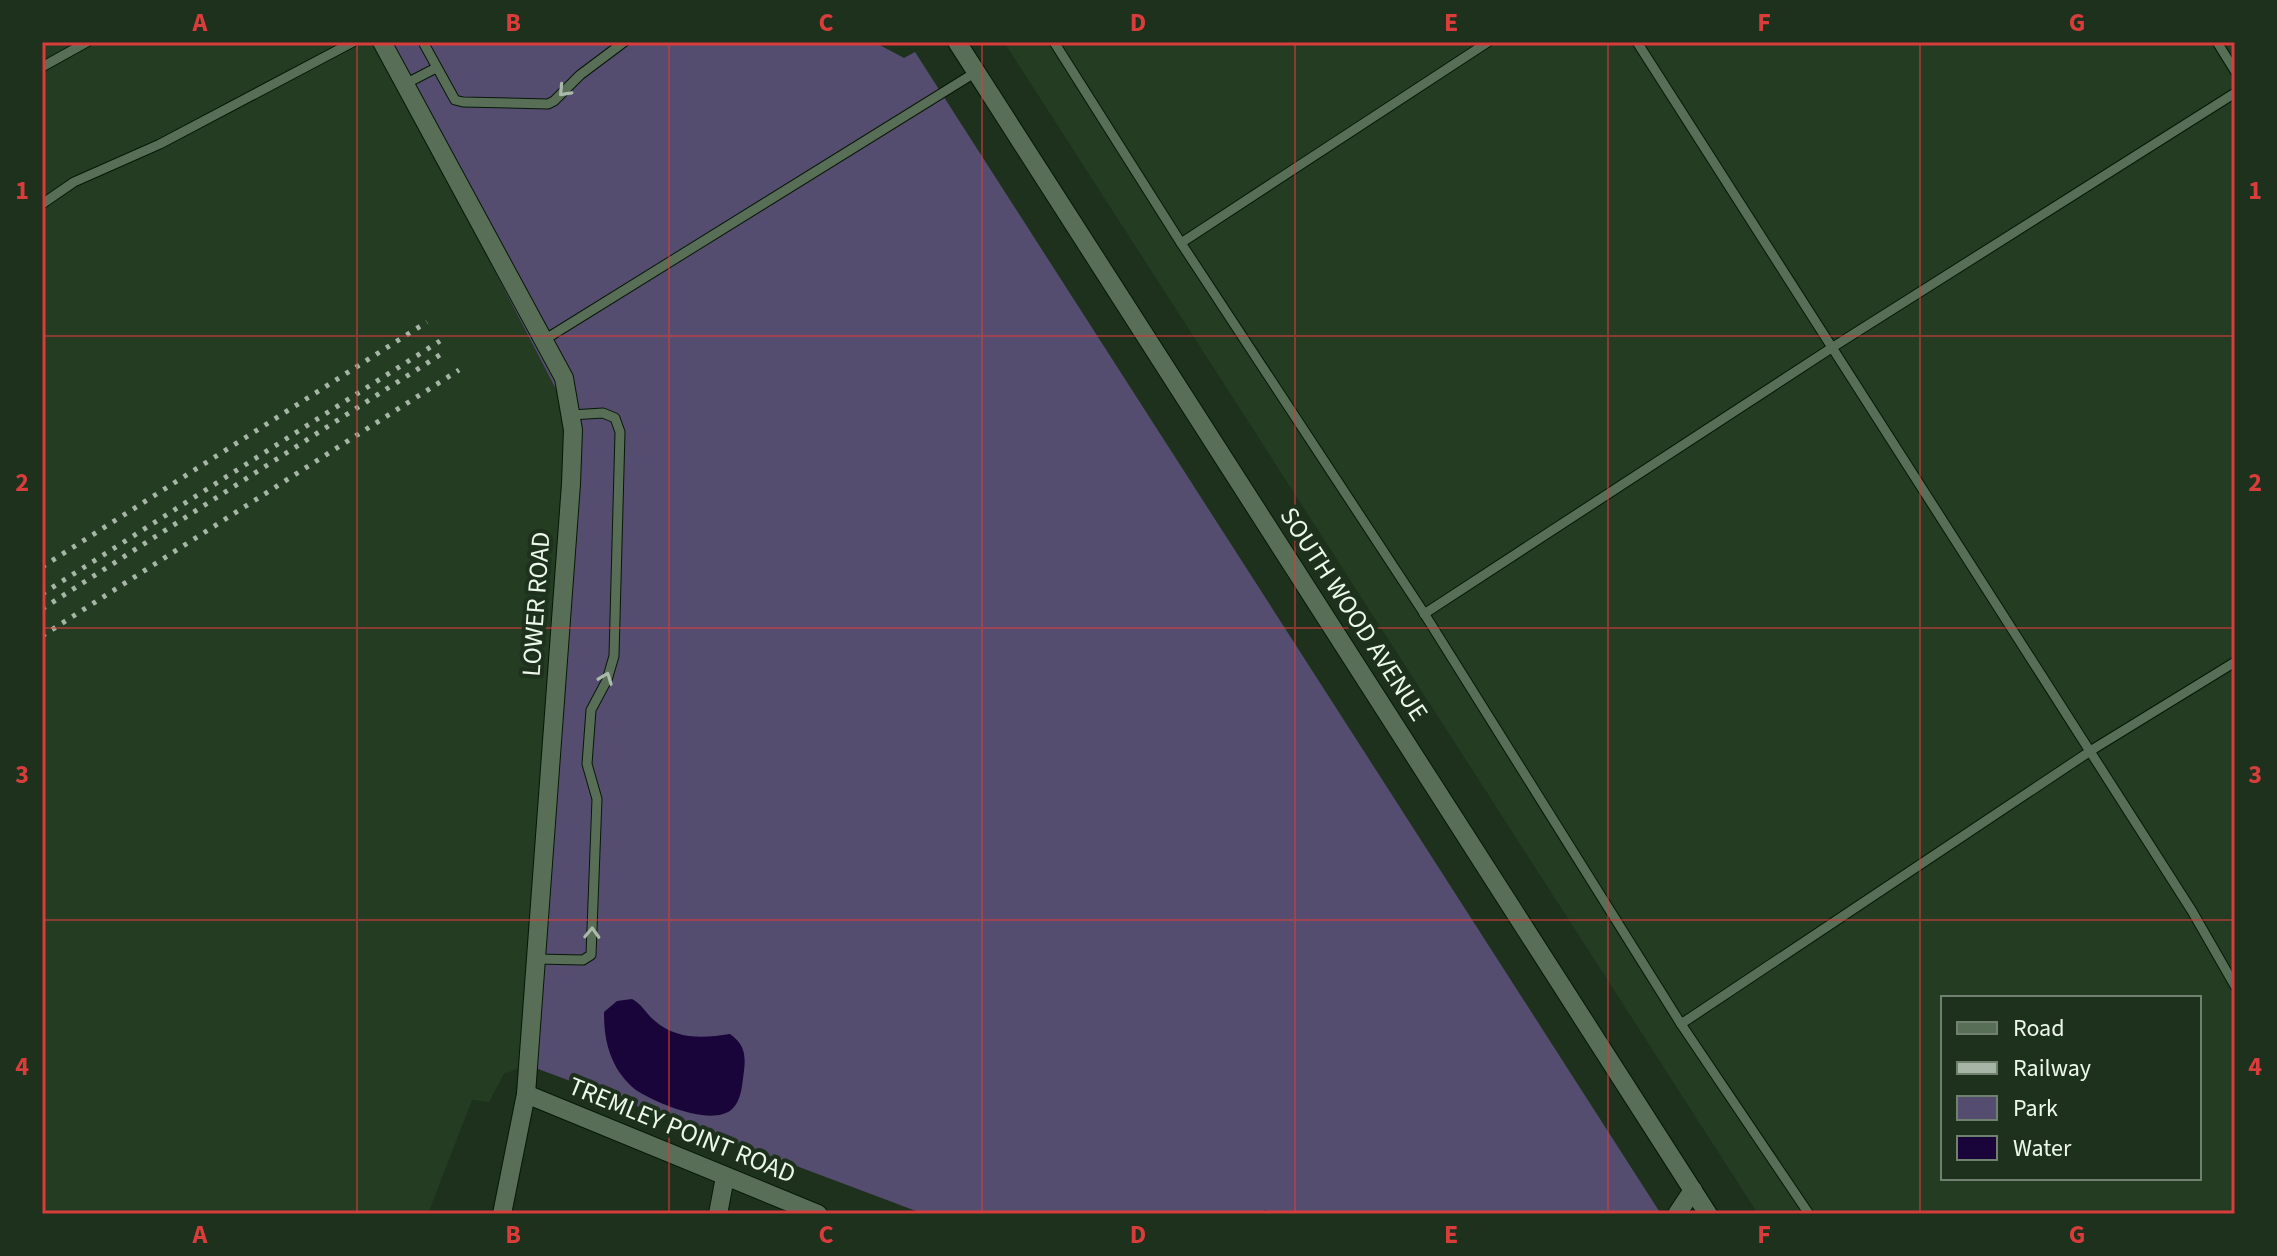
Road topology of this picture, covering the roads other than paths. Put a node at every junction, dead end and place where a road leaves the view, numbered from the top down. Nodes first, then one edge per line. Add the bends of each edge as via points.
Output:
1 (87, 42) edge
2 (353, 42) edge
3 (382, 42) edge
4 (423, 42) edge
5 (624, 42) edge
6 (957, 42) edge
7 (1054, 42) edge
8 (1488, 42) edge
9 (1637, 42) edge
10 (2217, 42) edge
11 (42, 67) edge
12 (436, 68) junction
13 (2235, 71) edge
14 (976, 72) junction
15 (405, 84) junction
16 (2235, 93) edge
17 (42, 204) edge
18 (1181, 243) junction
19 (544, 340) junction
20 (1833, 347) junction
21 (571, 415) junction
22 (1424, 614) junction
23 (2235, 662) edge
24 (2091, 752) junction
25 (536, 959) junction
26 (2235, 986) edge
27 (1681, 1024) junction
28 (526, 1094) junction
29 (725, 1177) junction
30 (1693, 1190) junction
31 (502, 1214) edge
32 (718, 1214) edge
33 (818, 1214) edge
34 (1677, 1214) edge
35 (1708, 1214) edge
36 (1809, 1214) edge

1 - 11 lane
2 - 17 lane via 160,144 74,182
3 - 15 street, LOWER ROAD
4 - 12 lane
5 -> 12 lane via 548,104 459,102
6 - 14 street, SOUTH WOOD AVENUE
7 - 18 lane
8 - 18 lane
9 - 20 lane
10 - 13 lane
12 - 15 lane
14 - 19 lane
14 - 30 street, SOUTH WOOD AVENUE
15 - 19 street, LOWER ROAD
16 - 20 lane
18 - 22 lane
19 - 21 street, LOWER ROAD via 564,378
20 - 22 lane
20 - 24 lane
21 - 25 street, LOWER ROAD via 571,484
25 -> 21 lane via 583,960 591,955 597,799 587,764 591,710 614,656 620,432 615,418 603,413
22 - 27 lane
23 - 24 lane
24 - 26 lane
24 - 27 lane
25 - 28 street, LOWER ROAD
27 - 36 lane
28 - 29 street, TREMLEY POINT ROAD
28 - 31 street, LOWER ROAD
29 - 32 street
29 - 33 street, TREMLEY POINT ROAD
30 - 34 street
30 - 35 street, SOUTH WOOD AVENUE

